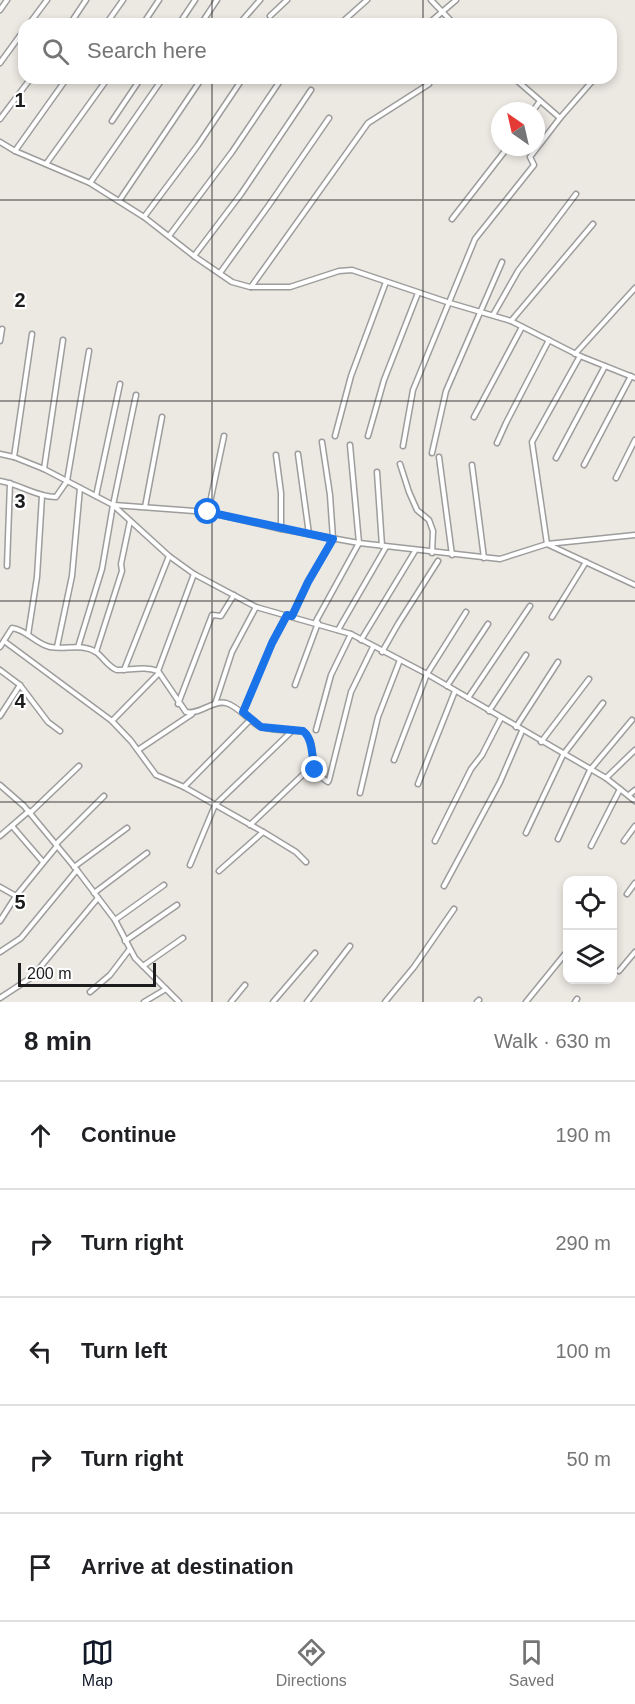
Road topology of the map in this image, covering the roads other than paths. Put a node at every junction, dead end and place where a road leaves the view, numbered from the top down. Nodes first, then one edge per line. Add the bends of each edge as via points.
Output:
1 (7, 0) edge
2 (46, 0) edge
3 (86, 0) edge
4 (123, 0) edge
5 (159, 0) edge
6 (195, 0) edge
7 (217, 0) edge
8 (260, 0) edge
9 (287, 0) edge
10 (367, 0) edge
11 (431, 0) edge
12 (456, 0) edge
13 (0, 10) edge
14 (443, 13) junction
15 (270, 16) dead end
16 (33, 18) edge
17 (74, 18) edge
18 (110, 18) edge
19 (147, 18) edge
20 (182, 18) edge
21 (205, 18) edge
22 (244, 18) edge
23 (347, 18) edge
24 (436, 18) edge
25 (448, 18) edge
26 (18, 38) edge
27 (0, 63) edge
28 (26, 84) edge
29 (63, 84) edge
30 (104, 84) edge
31 (137, 84) edge
32 (159, 84) edge
33 (198, 84) edge
34 (239, 84) edge
35 (278, 84) edge
36 (429, 84) dead end
37 (520, 84) edge
38 (591, 84) edge
39 (311, 90) dead end
40 (540, 101) joint
41 (329, 118) dead end
42 (560, 118) junction
43 (0, 119) edge
44 (112, 121) dead end
45 (0, 142) edge
46 (15, 151) junction
47 (501, 156) edge
48 (46, 164) junction
49 (90, 183) junction
50 (576, 194) dead end
51 (119, 201) junction
52 (144, 217) junction
53 (452, 219) dead end
54 (592, 224) dead end
55 (169, 236) junction
56 (194, 256) junction
57 (501, 262) dead end
58 (220, 273) junction
59 (386, 282) junction
60 (250, 287) junction
61 (635, 288) edge
62 (418, 293) junction
63 (450, 303) junction
64 (480, 312) junction
65 (493, 315) junction
66 (511, 321) junction
67 (522, 327) junction
68 (2, 329) dead end
69 (32, 334) dead end
70 (63, 340) dead end
71 (549, 340) junction
72 (0, 341) edge
73 (89, 351) dead end
74 (578, 355) junction
75 (605, 366) junction
76 (633, 377) edge
77 (120, 384) dead end
78 (136, 395) dead end
79 (162, 417) dead end
80 (474, 417) dead end
81 (224, 436) dead end
82 (335, 436) dead end
83 (368, 436) dead end
84 (635, 440) edge
85 (322, 442) dead end
86 (498, 443) dead end
87 (350, 445) dead end
88 (403, 446) dead end
89 (432, 453) dead end
90 (0, 454) edge
91 (298, 454) dead end
92 (276, 455) dead end
93 (14, 457) junction
94 (439, 457) dead end
95 (556, 458) dead end
96 (400, 464) dead end
97 (472, 465) dead end
98 (584, 465) dead end
99 (44, 469) junction
100 (377, 472) dead end
101 (616, 478) dead end
102 (0, 481) edge
103 (67, 481) junction
104 (10, 483) junction
105 (80, 488) junction
106 (42, 496) junction
107 (96, 496) junction
108 (113, 505) junction
109 (145, 507) junction
110 (208, 512) junction
111 (131, 521) junction
112 (281, 529) junction
113 (309, 534) junction
114 (635, 535) edge
115 (333, 539) junction
116 (358, 543) junction
117 (547, 544) junction
118 (384, 547) junction
119 (415, 551) junction
120 (432, 553) junction
121 (452, 555) junction
122 (169, 556) junction
123 (484, 558) junction
124 (438, 561) dead end
125 (586, 562) junction
126 (7, 566) dead end
127 (194, 574) junction
128 (635, 585) edge
129 (234, 595) junction
130 (256, 606) junction
131 (530, 606) dead end
132 (466, 612) dead end
133 (290, 616) junction
134 (552, 617) dead end
135 (316, 623) junction
136 (488, 624) dead end
137 (338, 630) junction
138 (28, 634) junction
139 (351, 634) junction
140 (361, 640) junction
141 (4, 641) junction
142 (373, 646) junction
143 (0, 647) edge
144 (57, 647) junction
145 (78, 647) junction
146 (96, 652) junction
147 (382, 652) junction
148 (526, 655) dead end
149 (400, 660) junction
150 (558, 662) dead end
151 (0, 670) edge
152 (124, 670) junction
153 (159, 672) junction
154 (427, 674) junction
155 (589, 679) dead end
156 (20, 685) junction
157 (295, 685) dead end
158 (447, 686) junction
159 (455, 691) junction
160 (468, 698) junction
161 (603, 703) dead end
162 (178, 704) junction
163 (215, 704) junction
164 (489, 711) junction
165 (243, 712) junction
166 (193, 713) junction
167 (0, 716) edge
168 (501, 718) junction
169 (251, 719) junction
170 (632, 720) dead end
171 (112, 721) junction
172 (516, 727) junction
173 (293, 730) junction
174 (316, 730) dead end
175 (522, 730) junction
176 (60, 731) dead end
177 (542, 742) junction
178 (138, 750) junction
179 (635, 750) edge
180 (563, 755) junction
181 (394, 760) dead end
182 (79, 766) dead end
183 (312, 766) dead end
184 (590, 770) junction
185 (606, 778) junction
186 (418, 784) dead end
187 (1, 787) edge
188 (184, 787) junction
189 (620, 789) junction
190 (635, 790) edge
191 (360, 793) dead end
192 (629, 795) junction
193 (104, 796) dead end
194 (635, 801) edge
195 (215, 805) junction
196 (29, 812) junction
197 (250, 825) junction
198 (12, 826) junction
199 (635, 826) edge
200 (127, 828) dead end
201 (263, 832) junction
202 (526, 833) dead end
203 (0, 836) edge
204 (558, 838) dead end
205 (435, 841) dead end
206 (624, 841) dead end
207 (56, 845) junction
208 (591, 846) dead end
209 (147, 853) dead end
210 (43, 862) junction
211 (306, 862) dead end
212 (190, 865) dead end
213 (76, 869) junction
214 (219, 871) dead end
215 (635, 883) edge
216 (164, 885) dead end
217 (444, 886) dead end
218 (0, 887) edge
219 (94, 893) junction
220 (627, 894) dead end
221 (16, 896) junction
222 (98, 897) junction
223 (177, 905) dead end
224 (454, 909) dead end
225 (115, 920) junction
226 (0, 921) edge
227 (183, 938) dead end
228 (125, 941) junction
229 (350, 946) dead end
230 (129, 950) junction
231 (0, 952) edge
232 (635, 952) edge
233 (315, 953) dead end
234 (563, 956) edge
235 (143, 966) junction
236 (619, 971) dead end
237 (245, 985) dead end
238 (166, 989) junction
239 (90, 992) dead end
240 (0, 998) edge
241 (144, 1002) edge
242 (178, 1002) edge
243 (231, 1002) edge
244 (273, 1002) edge
245 (306, 1002) edge
246 (385, 1002) edge
247 (526, 1002) edge

1 - 13 street
2 - 16 street
3 - 17 street
4 - 18 street
5 - 19 street
6 - 20 street
7 - 21 street
8 - 22 street
9 - 15 street
10 - 23 street
11 - 14 street
12 - 14 street
14 - 24 street
14 - 25 street
26 - 27 street
28 - 43 street
29 - 46 street
30 - 48 street
31 - 44 street
32 - 49 street
33 - 51 street
34 - 52 street
35 - 55 street
36 - 60 street via 368,123
37 - 40 street
38 - 42 street
39 - 56 street
40 - 42 street
41 - 58 street
42 - 63 street via 530,157 534,165 476,239
45 - 46 street
46 - 48 street
47 - 53 street
48 - 49 street
49 - 51 street
50 - 65 street via 518,271
51 - 52 street
52 - 55 street
54 - 66 street
55 - 56 street
56 - 58 street
57 - 64 street
58 - 60 street via 232,282
59 - 60 street via 347,269 290,286
59 - 62 street
59 - 82 street via 351,376
61 - 74 street
62 - 63 street
62 - 83 street via 384,380
63 - 64 street
63 - 88 street via 413,390
64 - 65 street
64 - 89 street via 441,404
65 - 66 street
66 - 67 street
67 - 71 street
67 - 80 street
68 - 72 street
69 - 93 street
70 - 99 street
71 - 74 street
71 - 86 street
73 - 103 street
74 - 75 street
74 - 117 street via 532,442
75 - 76 street
75 - 95 street
76 - 98 street
77 - 107 street
78 - 108 street
79 - 109 street
81 - 110 street
84 - 101 street
85 - 115 street
87 - 116 street
90 - 93 street
91 - 113 street
92 - 112 street
93 - 99 street
94 - 121 street
96 - 120 street via 417,510 429,520 433,531
97 - 123 street
99 - 103 street
100 - 118 street
102 - 104 street
103 - 105 street
103 - 106 street via 56,497
104 - 106 street
104 - 126 street
105 - 107 street
105 - 144 street via 72,576
106 - 138 street via 37,577
107 - 108 street
108 - 109 street
108 - 111 street
108 - 145 street via 102,569
109 - 110 street
110 - 112 street
111 - 122 street
111 - 146 street via 122,571
112 - 113 street
113 - 115 street
114 - 117 street
115 - 116 street
115 - 133 street
116 - 118 street
116 - 135 street
117 - 123 street via 500,559
117 - 125 street
118 - 119 street
118 - 137 street
119 - 120 street
119 - 140 street
120 - 121 street
121 - 123 street
122 - 127 street
122 - 152 street
124 - 147 street
125 - 128 street
125 - 134 street
127 - 129 street
127 - 153 street
129 - 130 street
129 - 162 street via 221,616 212,615
130 - 133 street
130 - 163 street via 232,652
131 - 160 street
132 - 154 street
133 - 135 street
133 - 165 street via 272,643
135 - 137 street
135 - 157 street
136 - 158 street
137 - 139 street
138 - 141 street via 12,628
138 - 144 street via 45,646
139 - 140 street
139 - 174 street via 331,675
140 - 142 street
141 - 143 street
141 - 171 street
142 - 147 street
142 - 173 street via 351,692 329,781 315,770 307,734
144 - 145 street
145 - 146 street
146 - 152 street via 113,669
147 - 149 street
148 - 164 street
149 - 154 street
149 - 191 street via 378,717
150 - 172 street
151 - 156 street
152 - 153 street
153 - 162 street
153 - 171 street
154 - 158 street
154 - 181 street
155 - 177 street
156 - 167 street
156 - 176 street via 48,722
158 - 159 street
159 - 160 street
159 - 186 street
160 - 164 street
161 - 180 street
162 - 166 street
163 - 165 street via 225,703
163 - 166 street
164 - 168 street
165 - 169 street
166 - 178 street
168 - 172 street
168 - 205 street
169 - 173 street via 261,727
169 - 188 street
170 - 184 street
171 - 178 street
172 - 175 street
173 - 195 street
175 - 177 street
175 - 217 street via 500,782
177 - 180 street
178 - 188 street via 156,775
179 - 185 street
180 - 184 street
180 - 202 street
182 - 196 street
183 - 197 street
184 - 185 street
184 - 204 street
185 - 189 street
187 - 196 street
188 - 195 street
189 - 192 street
189 - 208 street
190 - 192 street
192 - 194 street
193 - 207 street
195 - 197 street
195 - 212 street
196 - 198 street
196 - 207 street
197 - 201 street
198 - 203 street
198 - 210 street
199 - 206 street
200 - 213 street
201 - 211 street
201 - 214 street
207 - 210 street
207 - 213 street
209 - 219 street
210 - 221 street
213 - 219 street
213 - 231 street via 21,938
215 - 220 street
216 - 225 street
218 - 221 street
219 - 222 street
221 - 226 street
222 - 225 street
222 - 240 street via 32,977
223 - 228 street
224 - 246 street
225 - 228 street
227 - 235 street
228 - 230 street
229 - 245 street
230 - 235 street
230 - 239 street via 110,975
232 - 236 street
233 - 244 street
234 - 247 street
235 - 238 street
237 - 243 street
238 - 241 street
238 - 242 street

